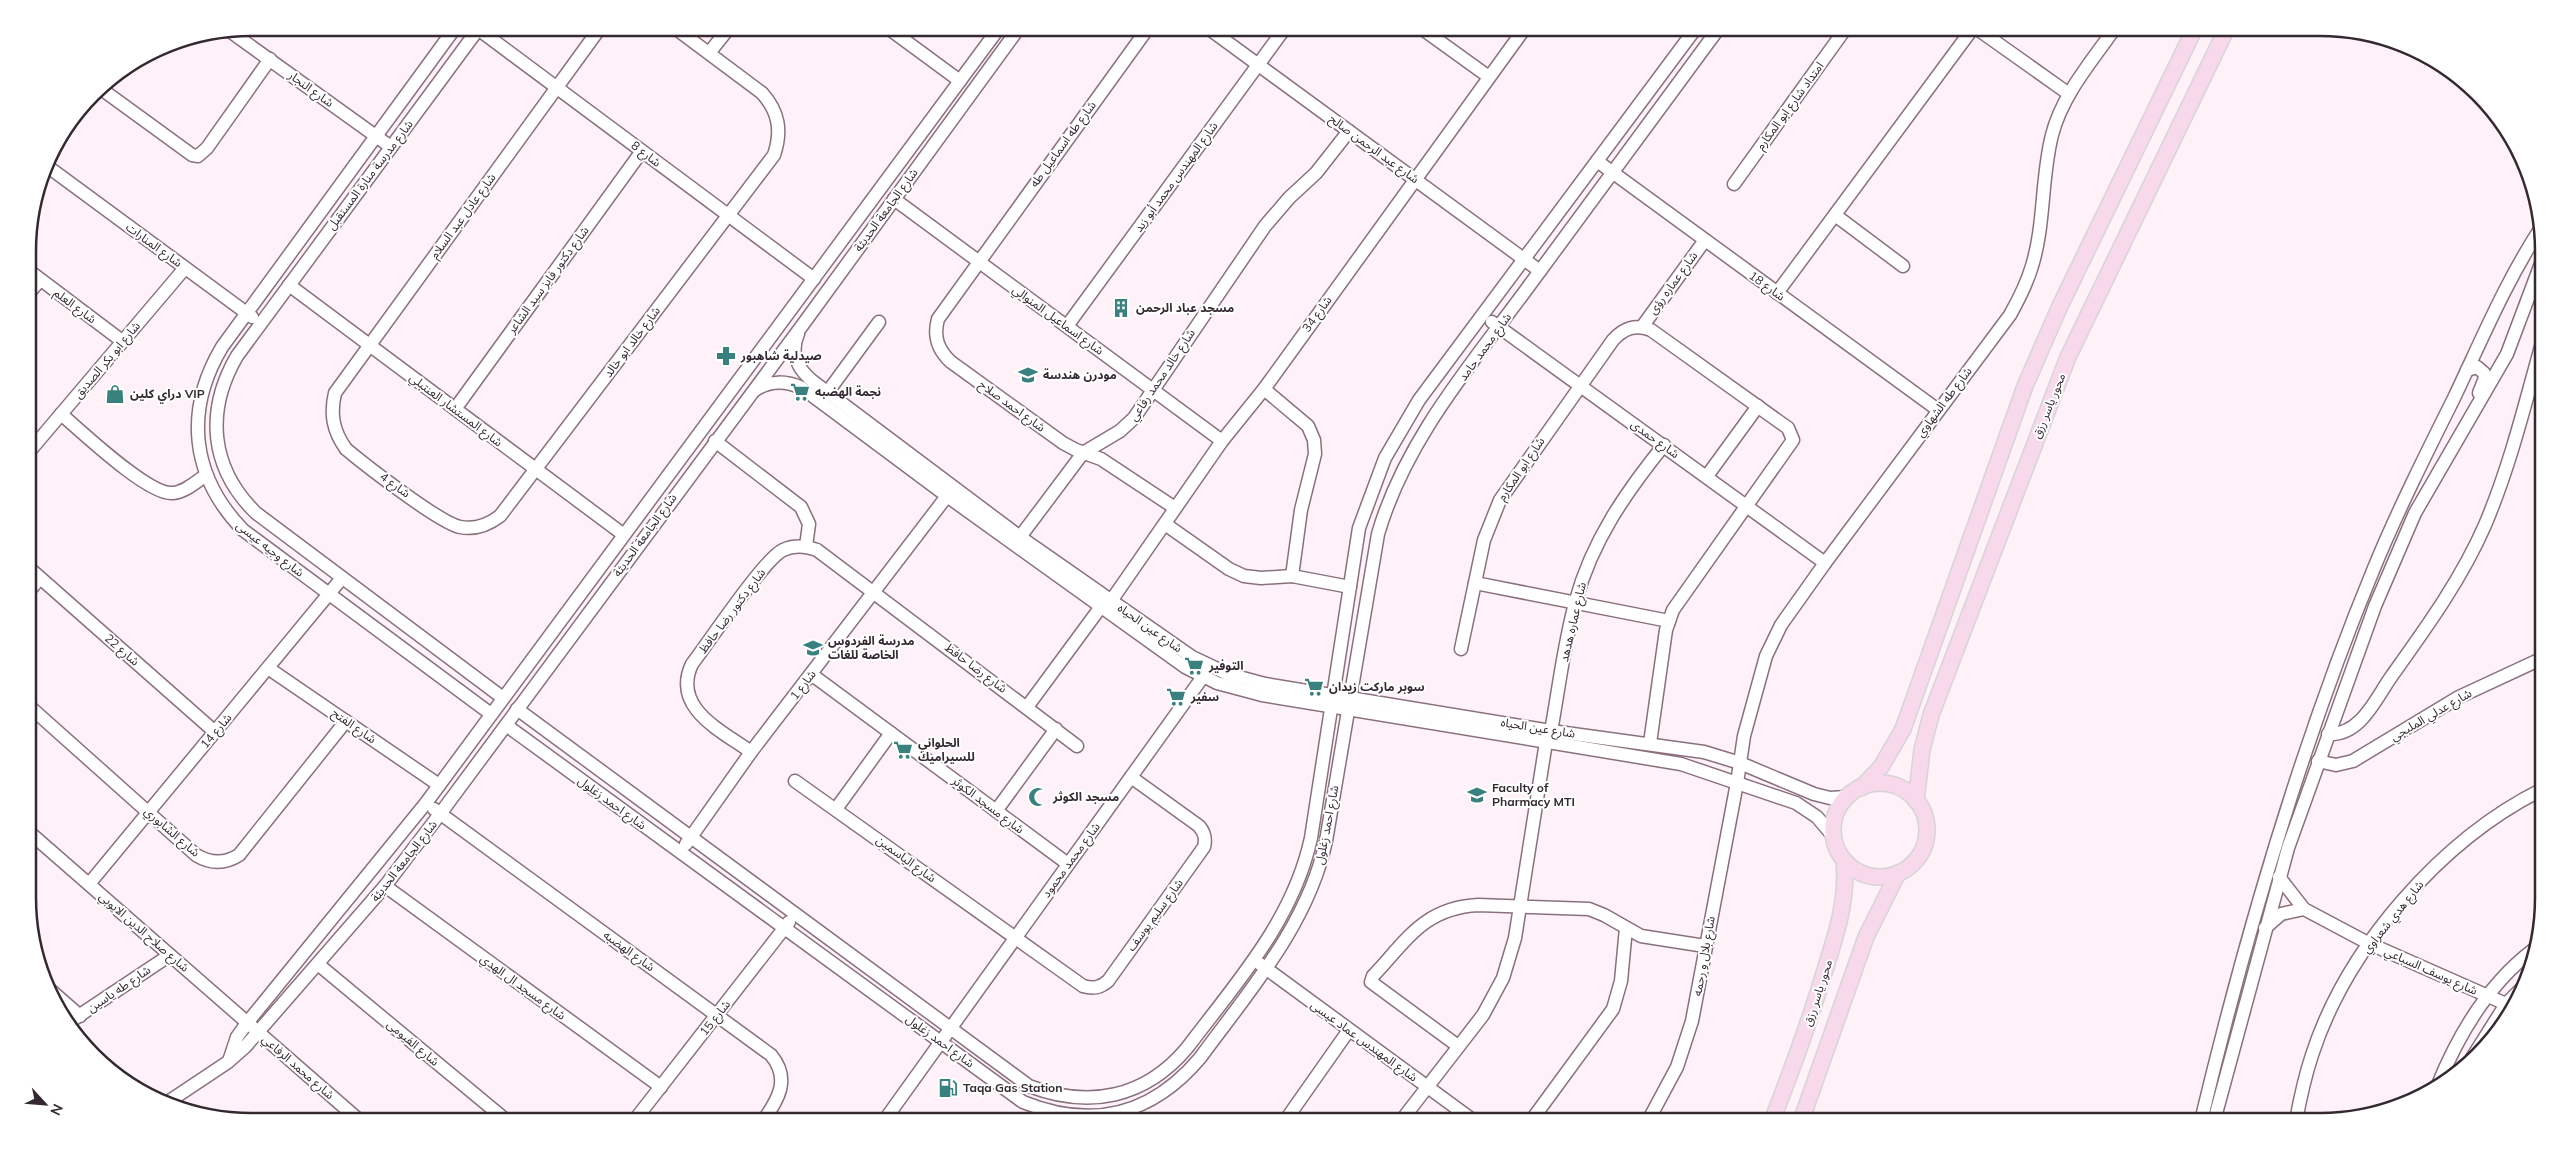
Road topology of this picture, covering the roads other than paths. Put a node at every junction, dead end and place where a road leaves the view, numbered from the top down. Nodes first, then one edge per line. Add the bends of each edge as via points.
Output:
1 (449, 36) edge
2 (473, 36) edge
3 (489, 36) edge
4 (594, 36) edge
5 (686, 36) edge
6 (722, 36) edge
7 (899, 36) edge
8 (993, 36) edge
9 (1013, 36) edge
10 (1142, 36) edge
11 (1219, 36) edge
12 (1279, 36) edge
13 (1432, 36) edge
14 (1519, 36) edge
15 (1690, 36) edge
16 (1713, 36) edge
17 (1840, 36) edge
18 (1968, 36) edge
19 (1986, 36) edge
20 (2109, 36) edge
21 (2191, 36) edge
22 (2223, 36) edge
23 (238, 37) edge
24 (710, 53) junction
25 (270, 59) junction
26 (1258, 64) junction
27 (1489, 76) junction
28 (960, 81) junction
29 (556, 87) junction
30 (107, 93) edge
31 (2069, 94) junction
32 (1349, 131) junction
33 (376, 135) junction
34 (391, 147) junction
35 (642, 151) junction
36 (904, 157) junction
37 (1597, 161) junction
38 (918, 167) junction
39 (53, 170) edge
40 (1612, 172) junction
41 (1414, 179) junction
42 (1734, 184) dead end
43 (894, 199) junction
44 (727, 214) junction
45 (1835, 215) junction
46 (2534, 239) edge
47 (1704, 240) junction
48 (1525, 260) junction
49 (978, 261) junction
50 (1903, 266) dead end
51 (185, 268) junction
52 (1540, 271) junction
53 (36, 277) edge
54 (814, 279) junction
55 (40, 280) junction
56 (2535, 280) edge
57 (36, 285) edge
58 (289, 285) junction
59 (1777, 293) junction
60 (246, 312) junction
61 (1484, 316) junction
62 (879, 322) dead end
63 (260, 323) junction
64 (804, 323) junction
65 (1067, 326) junction
66 (1499, 327) junction
67 (1642, 327) junction
68 (122, 341) junction
69 (370, 345) junction
70 (2535, 368) edge
71 (2468, 370) junction
72 (1579, 385) junction
73 (1264, 389) junction
74 (1153, 390) junction
75 (751, 393) junction
76 (827, 393) junction
77 (2477, 405) junction
78 (1758, 406) junction
79 (455, 409) junction
80 (1938, 410) junction
81 (61, 414) junction
82 (715, 441) junction
83 (1222, 441) junction
84 (36, 444) edge
85 (1664, 446) junction
86 (1083, 453) junction
87 (536, 469) junction
88 (206, 475) junction
89 (1707, 476) junction
90 (658, 489) junction
91 (947, 496) junction
92 (671, 500) junction
93 (1747, 505) junction
94 (1175, 508) junction
95 (1165, 524) junction
96 (624, 535) junction
97 (1020, 537) junction
98 (806, 546) junction
99 (1825, 563) junction
100 (36, 574) edge
101 (1292, 576) junction
102 (40, 578) junction
103 (342, 578) junction
104 (36, 583) edge
105 (1475, 583) junction
106 (1350, 587) junction
107 (874, 591) junction
108 (329, 594) junction
109 (1576, 601) junction
110 (1106, 605) junction
111 (1668, 621) junction
112 (1461, 649) dead end
113 (2535, 662) edge
114 (268, 668) junction
115 (1207, 672) junction
116 (811, 674) junction
117 (1334, 694) junction
118 (1350, 697) junction
119 (503, 698) junction
120 (1027, 707) junction
121 (1332, 708) junction
122 (517, 709) junction
123 (1348, 710) junction
124 (36, 712) edge
125 (491, 714) junction
126 (346, 721) junction
127 (506, 725) junction
128 (1056, 730) junction
129 (215, 732) junction
130 (891, 733) junction
131 (2328, 734) junction
132 (1548, 736) junction
133 (1650, 743) junction
134 (1077, 746) dead end
135 (751, 752) junction
136 (2318, 761) junction
137 (1740, 763) junction
138 (1131, 777) junction
139 (795, 781) dead end
140 (1737, 783) junction
141 (439, 785) junction
142 (1862, 788) junction
143 (2535, 793) edge
144 (1847, 797) junction
145 (1916, 801) junction
146 (426, 803) junction
147 (836, 809) junction
148 (996, 811) junction
149 (149, 812) junction
150 (440, 814) junction
151 (1834, 837) junction
152 (36, 838) edge
153 (691, 838) junction
154 (1308, 851) junction
155 (680, 852) junction
156 (1323, 854) junction
157 (1844, 860) junction
158 (1068, 864) junction
159 (1898, 873) junction
160 (2279, 877) junction
161 (89, 884) junction
162 (385, 886) junction
163 (1520, 906) junction
164 (2304, 909) junction
165 (795, 915) junction
166 (784, 928) junction
167 (1626, 928) junction
168 (2264, 929) junction
169 (1016, 938) junction
170 (2368, 943) junction
171 (1706, 946) junction
172 (170, 955) junction
173 (2526, 957) edge
174 (1254, 960) junction
175 (319, 965) junction
176 (1265, 968) junction
177 (2486, 995) junction
178 (62, 1001) edge
179 (2506, 1004) joint
180 (717, 1015) junction
181 (80, 1016) junction
182 (75, 1020) edge
183 (2495, 1022) edge
184 (247, 1023) junction
185 (950, 1030) junction
186 (1349, 1030) junction
187 (259, 1033) junction
188 (941, 1042) junction
189 (1458, 1046) junction
190 (228, 1062) junction
191 (996, 1064) junction
192 (2442, 1074) edge
193 (988, 1076) junction
194 (661, 1087) junction
195 (1427, 1087) junction
196 (174, 1098) edge
197 (350, 1113) edge
198 (496, 1113) edge
199 (640, 1113) edge
200 (768, 1113) edge
201 (890, 1113) edge
202 (1060, 1113) edge
203 (1105, 1113) edge
204 (1291, 1113) edge
205 (1407, 1113) edge
206 (1463, 1113) edge
207 (1537, 1113) edge
208 (1652, 1113) edge
209 (1775, 1113) edge
210 (1804, 1113) edge
211 (2204, 1113) edge
212 (2216, 1113) edge
213 (2298, 1113) edge

1 - 33 street, شارع مدرسة منارة المستقبل
2 - 34 street, شارع مدرسة منارة المستقبل
3 - 29 street, شارع 8
4 - 29 street, شارع عادل عبد السلام
5 - 24 street, شارع خالد ابو خالد
6 - 24 street
7 - 28 street
8 - 28 street, شارع الجامعة الحديثة
9 - 38 street, شارع الجامعة الحديثة
10 - 49 street, شارع طه اسماعيل طه
11 - 26 street, شارع عبد الرحمن صالح
12 - 26 street, شارع المهندس محمد أبو زيد
13 - 27 street
14 - 27 street, شارع 34
15 - 37 street, شارع محمد حامد
16 - 40 street, شارع محمد حامد
17 - 42 street, امتداد شارع ابو المكارم
18 - 45 street
19 - 31 street
20 - 31 street, شارع طه الشهاوي
21 - 142 main road via 2039,354 1900,736 1881,767
22 - 145 main road, محور ياسر رزق via 2051,397 1931,715 1922,750
23 - 25 street, شارع النجار
24 - 44 street, شارع خالد ابو خالد via 762,93 778,122 774,155
25 - 30 street via 198,156 192,155
25 - 33 street, شارع النجار
26 - 32 street, شارع عبد الرحمن صالح
26 - 65 street, شارع المهندس محمد أبو زيد
27 - 41 street, شارع 34
28 - 36 street, شارع الجامعة الحديثة
29 - 35 street, شارع 8
29 - 69 street, شارع عادل عبد السلام
31 - 80 street, شارع طه الشهاوي via 2052,134 2038,241 2023,291 2010,314
32 - 41 street, شارع عبد الرحمن صالح
32 - 74 street, شارع خالد محمد رفاعي via 1316,173 1265,226
33 - 34 street, شارع النجار
33 - 60 street, شارع مدرسة منارة المستقبل
34 - 58 street, شارع مدرسة منارة المستقبل
35 - 44 street, شارع 8
35 - 79 street, شارع دكتور فايز سيد الشاعر
36 - 38 street
36 - 54 street, شارع الجامعة الحديثة
37 - 40 street, شارع 18
37 - 48 street, شارع محمد حامد
38 - 43 street, شارع الجامعة الحديثة
39 - 51 street, شارع المنارات
40 - 47 street, شارع 18
40 - 52 street, شارع محمد حامد
41 - 48 street, شارع عبد الرحمن صالح
41 - 73 street, شارع 34
43 - 49 street, شارع اسماعيل المنوالي
43 - 64 street, شارع الجامعة الحديثة
44 - 54 street, شارع 8
44 - 87 street, شارع خالد ابو خالد
45 - 50 street
45 - 59 street
46 - 71 street via 2506,285
47 - 59 street, شارع 18
47 - 67 street, شارع عماره رؤى
48 - 52 street, شارع عبد الرحمن صالح
48 - 61 street, شارع محمد حامد
49 - 65 street, شارع اسماعيل المنوالي
49 - 86 street, شارع احمد صلاح via 938,319 936,338 939,347 952,362 1062,442
51 - 60 street, شارع المنارات
51 - 68 street, شارع ابو بكر الصديق
52 - 66 street, شارع محمد حامد
53 - 55 street, شارع العلم
54 - 90 street, شارع الجامعة الحديثة
55 - 57 street
55 - 68 street, شارع العلم
56 - 77 street via 2507,354
58 - 63 street, شارع مدرسة منارة المستقبل
58 - 69 street, شارع المستشار العنتبلي
59 - 80 street, شارع 18
60 - 63 street, شارع المنارات
60 - 88 street, شارع وجيه عيسى via 214,361 202,392 198,434
61 - 66 street, شارع حمدى
61 - 106 street, شارع محمد حامد via 1419,400 1385,458 1359,528
62 - 76 street
63 - 103 street, شارع وجيه عيسى via 237,356 222,387 216,421 220,455 229,479 243,501
64 - 75 street, شارع الجامعة الحديثة
64 - 76 street, شارع عين الحياه via 794,347 798,364 808,378
65 - 74 street, شارع اسماعيل المنوالي
66 - 72 street, شارع حمدى
66 - 118 street, شارع محمد حامد via 1421,435 1390,496 1378,534
67 - 72 street, شارع ابو المكارم via 1630,327 1620,332
67 - 78 street via 1651,330
68 - 81 street, شارع ابو بكر الصديق
69 - 79 street, شارع المستشار العنتبلي
69 - 87 street, شارع 4 via 335,392 332,404 333,422 339,439 355,456 442,519 466,528 482,527 500,516
70 - 131 street via 2504,476 2484,526 2458,577 2429,626 2360,722 2343,734
71 - 77 street via 2477,367 2486,378
71 - 211 street via 2374,568 2304,755 2261,893
72 - 85 street, شارع حمدى
72 - 105 street, شارع ابو المكارم via 1500,500 1484,540
73 - 83 street, شارع 34
73 - 101 street via 1308,426 1314,440 1315,454 1301,510
74 - 83 street, شارع اسماعيل المنوالي
74 - 86 street, شارع خالد محمد رفاعي via 1128,425
75 - 82 street, شارع الجامعة الحديثة
75 - 91 street, شارع عين الحياه via 772,383 788,383 802,388
76 - 97 street, شارع عين الحياه
77 - 131 street via 2401,543
78 - 89 street
78 - 93 street via 1788,428 1792,440
79 - 87 street, شارع المستشار العنتبلي
80 - 99 street, شارع طه الشهاوي
81 - 84 street, شارع ابو بكر الصديق
81 - 88 street via 136,478 155,490 172,493 186,489
82 - 92 street, شارع الجامعة الحديثة
82 - 98 street via 801,507 809,524
83 - 94 street, شارع 34
85 - 89 street, شارع حمدى
85 - 109 street, شارع عماره هدهد via 1630,488 1610,521 1585,573
86 - 94 street, شارع احمد صلاح via 1101,459
86 - 97 street, شارع خالد محمد رفاعي
87 - 96 street, شارع المستشار العنتبلي
88 - 108 street, شارع وجيه عيسى via 221,504 243,530
89 - 93 street, شارع حمدى
90 - 92 street
90 - 96 street, شارع الجامعة الحديثة
91 - 107 street, شارع 1
91 - 110 street, شارع عين الحياه
92 - 122 street, شارع الجامعة الحديثة
93 - 99 street, شارع حمدى
93 - 111 street via 1678,600
94 - 95 street, شارع 34
95 - 101 street via 1236,573 1252,578
95 - 110 street, شارع 34
96 - 119 street, شارع الجامعة الحديثة
97 - 110 street, شارع عين الحياه
98 - 107 street via 817,550
98 - 135 street, شارع دكتور رضا حافظ via 784,549 774,556 688,672 686,690 693,707
99 - 137 street, شارع طه الشهاوي via 1781,625 1766,656
100 - 102 street, شارع 22
101 - 106 street
102 - 104 street
102 - 129 street, شارع 22
103 - 108 street, شارع 14
103 - 119 street, شارع وجيه عيسى
105 - 109 street
105 - 112 street, شارع ابو المكارم
106 - 117 street, شارع محمد حامد
107 - 116 street, شارع 1
107 - 120 street, شارع رضا حافظ
108 - 114 street, شارع 14
108 - 125 street, شارع وجيه عيسى
109 - 111 street
109 - 132 street, شارع عماره هدهد
110 - 115 street, شارع عين الحياه via 1192,657
110 - 120 street, شارع 34
111 - 133 street
113 - 136 street, شارع عدلي المليجي via 2459,697 2353,761 2336,765
114 - 126 street, شارع الفتح
114 - 129 street, شارع 14
115 - 117 street, شارع عين الحياه
115 - 121 street, شارع عين الحياه via 1247,692
115 - 138 street, شارع محمد محمود
116 - 130 street, شارع مسجد الكوثر
116 - 135 street, شارع 1
117 - 118 street, شارع عين الحياه
117 - 121 street, شارع محمد حامد
118 - 123 street, شارع محمد حامد
118 - 132 street, شارع عين الحياه
119 - 125 street, شارع الجامعة الحديثة
120 - 128 street, شارع رضا حافظ
121 - 123 street, شارع عين الحياه
121 - 154 street, شارع احمد زغلول
122 - 127 street, شارع الجامعة الحديثة
122 - 153 street, شارع احمد زغلول
123 - 132 street, شارع عين الحياه
123 - 156 street, شارع احمد زغلول
124 - 149 street, شارع الشابوري
125 - 141 street, شارع الجامعة الحديثة
126 - 141 street, شارع الفتح
126 - 149 street, شارع الشابوري via 240,855 231,860 204,860
127 - 150 street, شارع الجامعة الحديثة
127 - 155 street, شارع احمد زغلول
128 - 134 street, شارع رضا حافظ
128 - 148 street
129 - 149 street, شارع 14
130 - 147 street
130 - 148 street, شارع مسجد الكوثر
131 - 136 street
132 - 133 street, شارع عين الحياه
132 - 140 street, شارع عين الحياه via 1669,761
132 - 163 street, شارع عماره هدهد
133 - 137 street, شارع عين الحياه via 1704,752
135 - 153 street, شارع 1
136 - 160 street
137 - 140 street, شارع بلال و رحمه
137 - 144 street, شارع عين الحياه via 1814,794 1830,798
138 - 158 street, شارع محمد محمود
138 - 169 street, شارع سليم يوسف via 1199,826 1205,836 1204,847 1108,981 1096,988 1083,986
139 - 147 street, شارع الياسمين
140 - 151 street, شارع عين الحياه via 1804,807
140 - 171 street, شارع بلال و رحمه
141 - 146 street, شارع الجامعة الحديثة
142 - 144 main road
142 - 145 main road via 1878,784 1895,786
143 - 170 street, شارع هدي شعراوي via 2458,847 2420,882
144 - 151 main road via 1835,820
145 - 159 main road via 1926,824 1925,841 1913,864
146 - 150 street, شارع الهضبه
146 - 184 street, شارع الجامعة الحديثة
147 - 169 street, شارع الياسمين
148 - 158 street, شارع مسجد الكوثر
149 - 161 street, شارع 14
150 - 162 street, شارع الجامعة الحديثة
150 - 180 street, شارع الهضبه
151 - 157 main road
152 - 161 street, شارع صلاح الدين الايوبي
153 - 155 street, شارع 1
153 - 165 street, شارع احمد زغلول
154 - 156 street
154 - 174 street, شارع احمد زغلول via 1287,909
155 - 166 street, شارع احمد زغلول
156 - 176 street, شارع احمد زغلول via 1300,916
157 - 159 main road via 1865,875 1882,877
157 - 209 main road, محور ياسر رزق via 1845,886 1839,924
158 - 169 street, شارع محمد محمود
159 - 210 main road via 1866,937
160 - 164 street, شارع يوسف السباعي
160 - 168 street
161 - 172 street, شارع صلاح الدين الايوبي
162 - 175 street, شارع الجامعة الحديثة
162 - 194 street, شارع مسجد ال الهدي
163 - 167 street via 1589,909
163 - 189 street, شارع عماره هدهد via 1503,978 1483,1015
163 - 189 street via 1463,906 1438,913 1425,921 1372,978 1373,986
164 - 168 street via 2281,914
164 - 170 street, شارع يوسف السباعي
165 - 166 street, شارع 15
165 - 185 street, شارع احمد زغلول
166 - 180 street, شارع 15
166 - 188 street, شارع احمد زغلول
167 - 171 street via 1649,938
167 - 207 street via 1621,981 1613,1009
168 - 212 street
169 - 185 street, شارع محمد محمود
170 - 177 street, شارع يوسف السباعي
170 - 213 street, شارع هدي شعراوي via 2330,1012 2312,1054
171 - 208 street, شارع بلال و رحمه via 1692,1021 1677,1067
172 - 181 street, شارع طه ياسين
172 - 184 street, شارع صلاح الدين الايوبي
173 - 177 street
174 - 176 street, شارع المهندس عماد عيسى
174 - 191 street, شارع احمد زغلول via 1176,1061 1160,1074 1125,1092 1096,1098 1067,1098 1029,1086
175 - 187 street, شارع الجامعة الحديثة
175 - 198 street, شارع الفيومى
176 - 186 street, شارع المهندس عماد عيسى
176 - 203 street, شارع احمد زغلول via 1186,1075 1156,1097 1130,1109
177 - 179 street, شارع يوسف السباعي
177 - 192 street via 2460,1036
178 - 181 street
179 - 183 street
180 - 194 street, شارع 15
180 - 200 street, شارع الهضبه via 777,1062 782,1078 780,1095
181 - 182 street, شارع طه ياسين
184 - 187 street, شارع صلاح الدين الايوبي
184 - 190 street, شارع الجامعة الحديثة
185 - 188 street, شارع محمد محمود
185 - 191 street, شارع احمد زغلول
186 - 195 street, شارع المهندس عماد عيسى
186 - 204 street
187 - 190 street, شارع الجامعة الحديثة
187 - 197 street, شارع محمد الرفاعي
188 - 193 street, شارع احمد زغلول
188 - 201 street, شارع محمد محمود
189 - 195 street, شارع عماره هدهد
190 - 196 street, شارع الجامعة الحديثة
191 - 193 street
193 - 202 street, شارع احمد زغلول via 1023,1102
194 - 199 street, شارع 15
195 - 205 street, شارع عماره هدهد
195 - 206 street, شارع المهندس عماد عيسى

